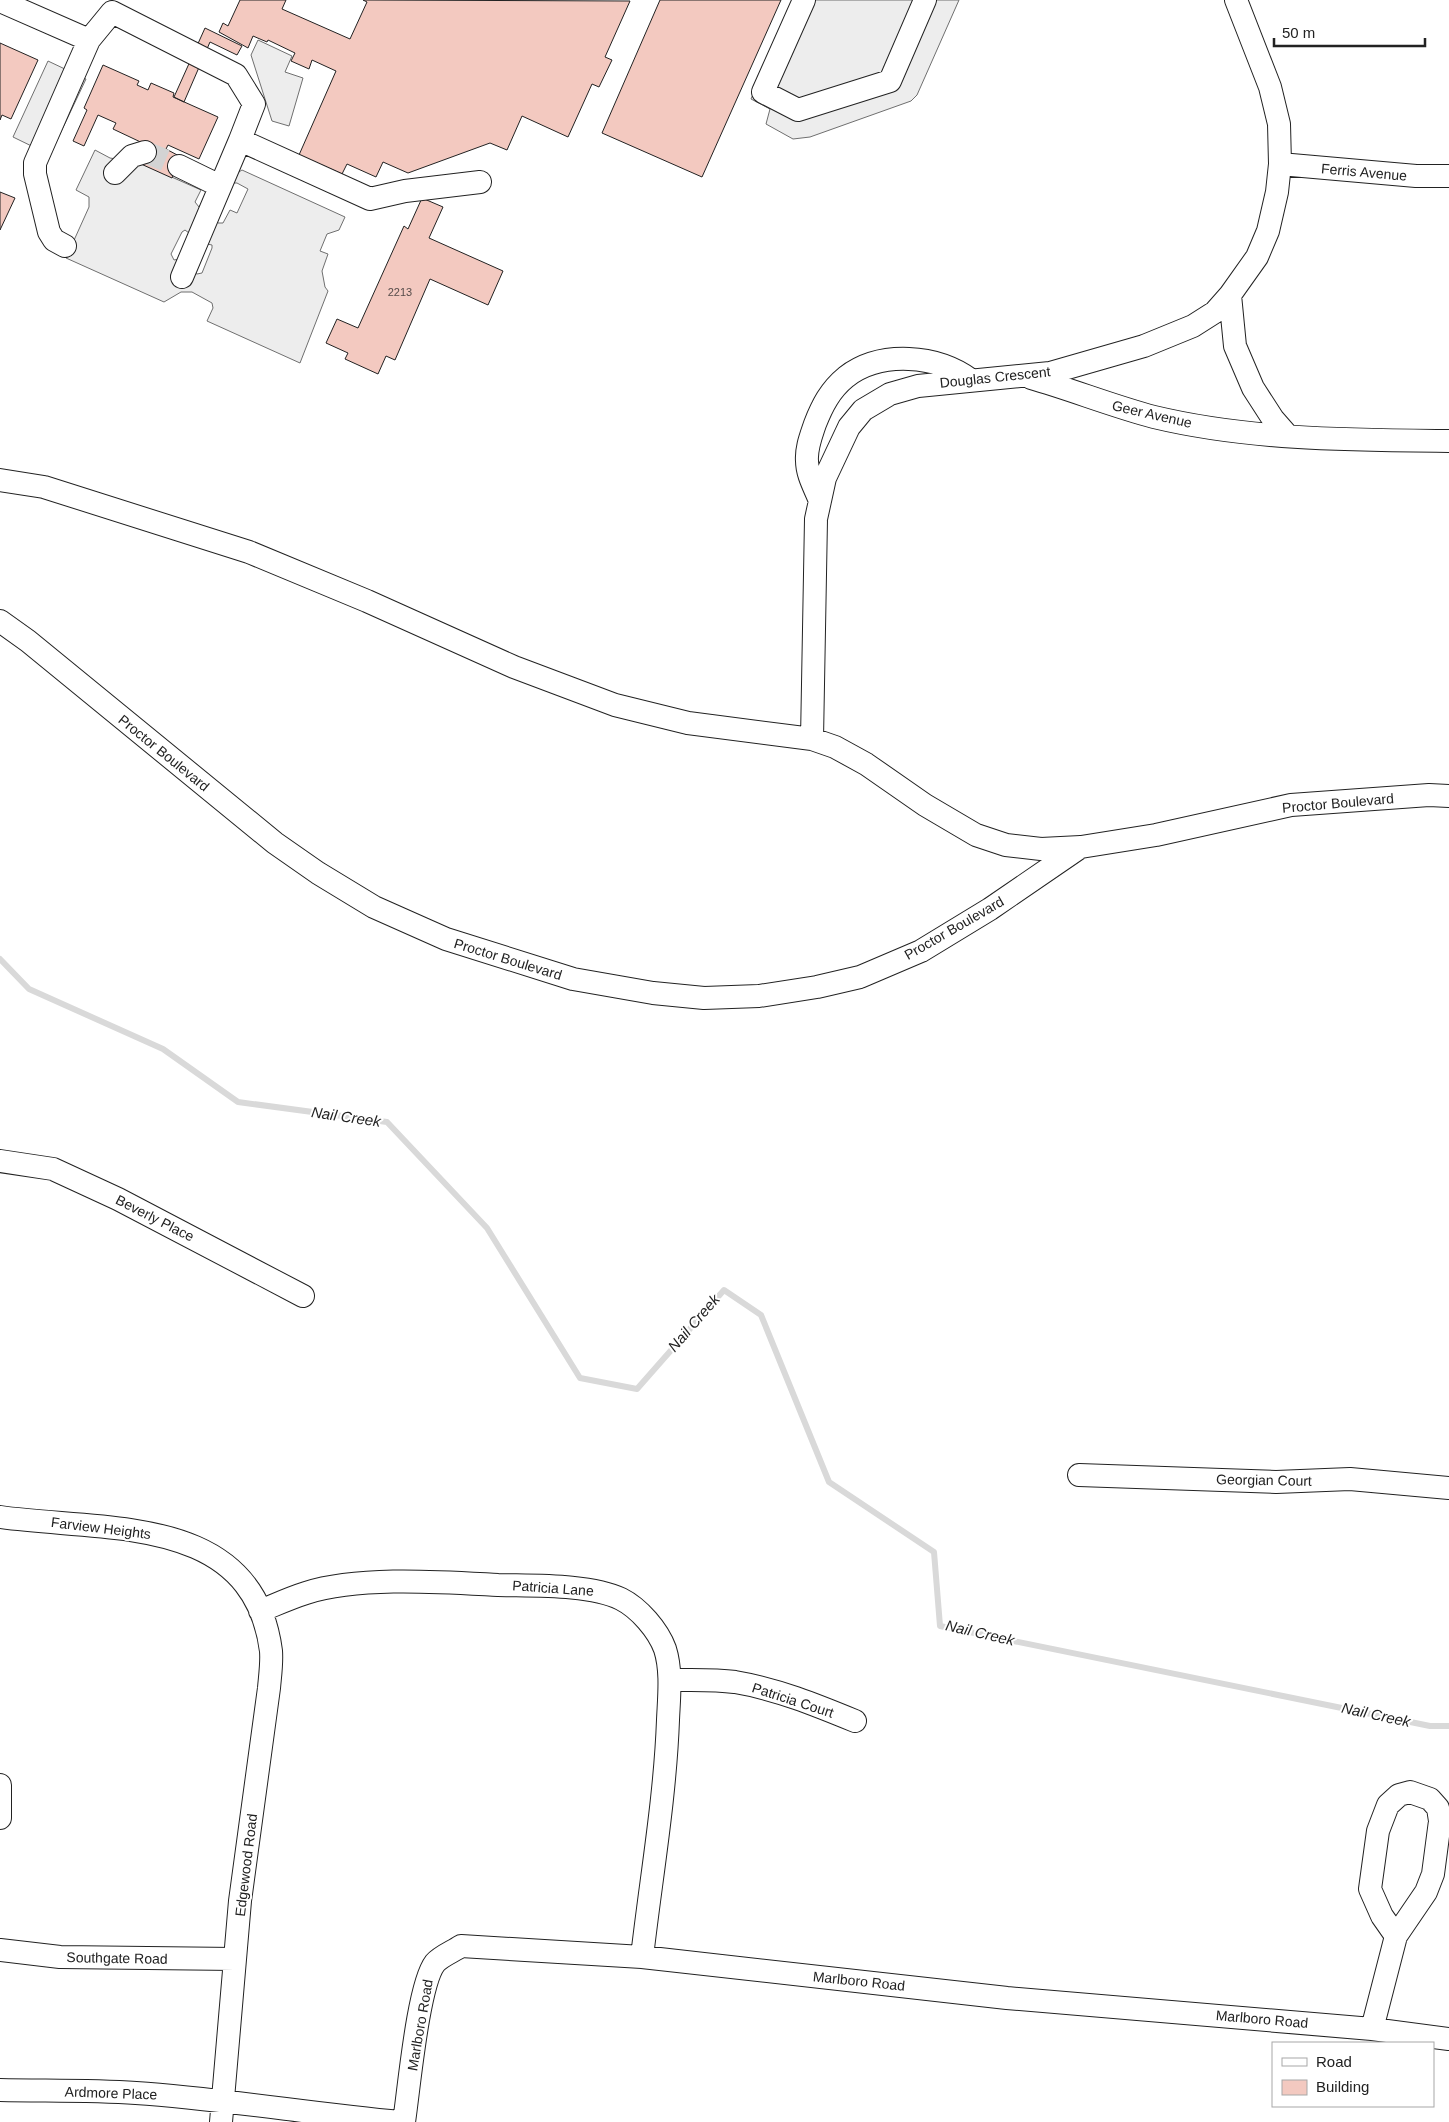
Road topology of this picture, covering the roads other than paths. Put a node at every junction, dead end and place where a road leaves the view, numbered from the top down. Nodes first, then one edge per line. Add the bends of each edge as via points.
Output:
1 (804, 0) edge
2 (925, 0) edge
3 (1236, 0) edge
4 (0, 1) edge
5 (105, 6) edge
6 (90, 40) junction
7 (240, 140) junction
8 (145, 152) dead end
9 (1280, 164) junction
10 (179, 166) tunnel mouth
11 (115, 173) dead end
12 (1449, 176) edge
13 (480, 182) dead end
14 (220, 186) junction
15 (65, 246) dead end
16 (182, 277) dead end
17 (1230, 295) junction
18 (1021, 375) junction
19 (970, 380) junction
20 (1287, 435) junction
21 (1449, 441) edge
22 (0, 480) edge
23 (820, 501) junction
24 (0, 621) edge
25 (812, 739) junction
26 (1449, 796) edge
27 (1081, 847) junction
28 (0, 1161) edge
29 (304, 1296) dead end
30 (1079, 1475) dead end
31 (1449, 1488) edge
32 (0, 1516) edge
33 (260, 1611) junction
34 (670, 1680) junction
35 (855, 1721) dead end
36 (0, 1785) edge
37 (0, 1818) edge
38 (1396, 1936) junction
39 (0, 1950) edge
40 (642, 1957) junction
41 (235, 1959) junction
42 (1372, 2029) junction
43 (1449, 2039) edge
44 (0, 2090) edge
45 (222, 2111) edge
46 (400, 2122) edge
47 (404, 2122) edge

1 - 2 street via 763,92 798,110 890,81
3 - 9 street, Douglas Crescent via 1270,87 1280,124
4 - 6 street
5 - 6 street
5 - 7 street via 236,75 254,104
6 - 15 street via 35,163 49,232 54,240
7 - 13 street via 370,199 405,190
7 - 14 street
8 - 11 street via 132,156
9 - 12 street, Ferris Avenue
9 - 17 street, Douglas Crescent via 1268,230 1257,257
10 - 14 street
14 - 16 street
17 - 18 street, Douglas Crescent via 1215,312 1193,326 1144,346 1050,373
17 - 20 street via 1235,346 1253,388
18 - 19 street, Douglas Crescent
18 - 20 street, Geer Avenue via 1155,417 1221,430
19 - 23 street, Douglas Crescent via 918,386 890,394 863,410 841,444 825,478
19 - 23 street via 957,370 939,363 908,360 865,366 845,378 822,407 808,448 809,474
20 - 21 street, Geer Avenue via 1344,440
22 - 25 street, Proctor Boulevard via 44,487 249,552 514,667 615,705 688,723
23 - 25 street, Douglas Crescent via 816,519
24 - 27 street, Proctor Boulevard via 275,843 318,873 374,907 446,939 573,979 652,993 704,998 759,996 817,988 852,979 921,951 990,910
25 - 27 street, Proctor Boulevard via 866,764 976,835 1006,845 1041,850
26 - 27 street, Proctor Boulevard via 1429,794 1291,805 1156,835
28 - 29 street, Beverly Place via 53,1169 118,1199
30 - 31 street, Georgian Court via 1276,1482 1350,1479
32 - 33 street, Farview Heights via 148,1532 204,1549 239,1576
33 - 34 street, Patricia Lane via 307,1592 354,1584 437,1582 604,1592 623,1600 649,1622 665,1650
33 - 41 street, Edgewood Road via 271,1653 270,1688
34 - 35 street, Patricia Court via 734,1682 772,1690
34 - 40 street, Patricia Lane via 666,1759
36 - 37 street
38 - 38 street via 1426,1892 1433,1874 1440,1821 1438,1808 1430,1799 1410,1792 1399,1795 1388,1806 1378,1832 1370,1889 1382,1916
38 - 42 street
39 - 41 street, Southgate Road via 60,1957
40 - 42 street, Marlboro Road via 1008,1998
40 - 47 street, Marlboro Road via 461,1946 436,1961 429,1973 422,2000
41 - 45 street, Edgewood Road
42 - 43 street, Marlboro Road
44 - 45 street, Ardmore Place via 135,2093
45 - 46 street, Ardmore Place

